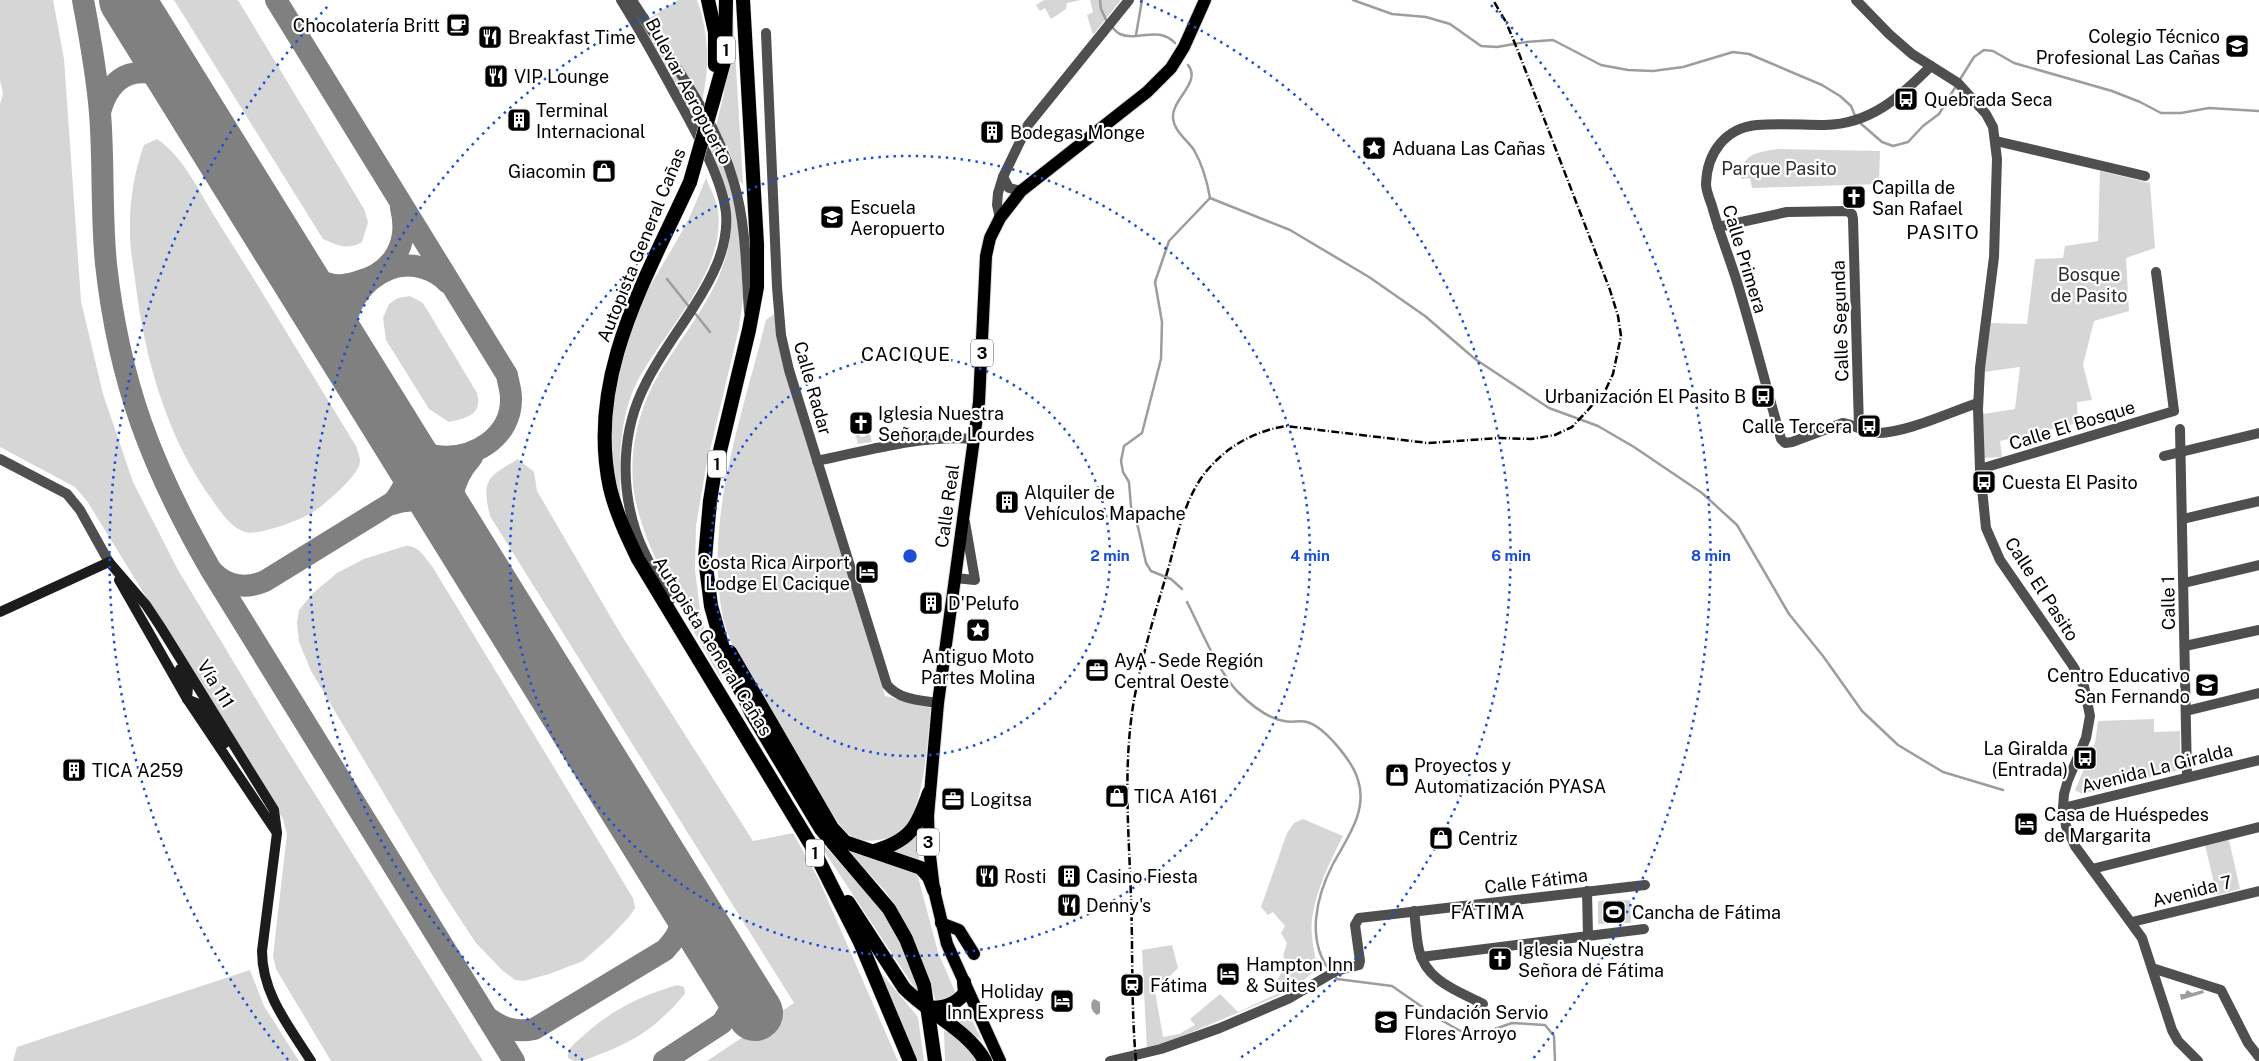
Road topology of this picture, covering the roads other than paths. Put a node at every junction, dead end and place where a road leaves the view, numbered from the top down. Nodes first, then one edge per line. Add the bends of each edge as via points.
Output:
1 (621, 0) edge
2 (632, 0) edge
3 (708, 0) edge
4 (726, 0) edge
5 (743, 0) edge
6 (1129, 0) edge
7 (1205, 0) edge
8 (1856, 0) edge
9 (766, 32) dead end
10 (1931, 66) junction
11 (714, 98) junction
12 (1996, 142) junction
13 (2145, 176) dead end
14 (1003, 177) junction
15 (1021, 191) junction
16 (1000, 218) junction
17 (1718, 227) junction
18 (2156, 272) dead end
19 (750, 330) junction
20 (1978, 403) junction
21 (1859, 428) junction
22 (2180, 429) dead end
23 (2259, 433) edge
24 (974, 440) junction
25 (2180, 452) junction
26 (2164, 456) dead end
27 (0, 459) edge
28 (818, 461) junction
29 (1980, 469) junction
30 (2259, 501) edge
31 (964, 519) junction
32 (2183, 519) junction
33 (109, 562) junction
34 (2259, 565) edge
35 (955, 578) junction
36 (2184, 583) junction
37 (0, 612) edge
38 (160, 626) junction
39 (715, 626) junction
40 (2259, 630) edge
41 (2185, 646) junction
42 (2259, 693) edge
43 (720, 694) junction
44 (188, 698) junction
45 (938, 703) junction
46 (2186, 711) junction
47 (2259, 760) edge
48 (246, 764) junction
49 (2187, 777) junction
50 (928, 793) junction
51 (2063, 808) junction
52 (2259, 827) edge
53 (277, 833) junction
54 (811, 845) junction
55 (875, 851) junction
56 (2092, 869) junction
57 (1645, 884) dead end
58 (934, 890) junction
59 (1586, 891) junction
60 (2259, 891) edge
61 (1414, 911) junction
62 (2132, 922) junction
63 (941, 923) junction
64 (1644, 929) dead end
65 (1588, 936) junction
66 (974, 954) dead end
67 (1421, 957) junction
68 (2152, 968) junction
69 (964, 982) junction
70 (1483, 1004) dead end
71 (927, 1008) junction
72 (2259, 1057) edge
73 (311, 1061) edge
74 (910, 1061) edge
75 (935, 1061) edge
76 (986, 1061) edge
77 (1000, 1061) edge
78 (1110, 1061) edge
79 (2198, 1061) edge

1 - 43 street, Bulevar Aeropuerto via 694,129 715,176 726,212 726,228 716,270 644,386 636,407 625,463 628,498 636,532
2 - 19 street, Bulevar Aeropuerto via 711,123 727,161 740,208
3 - 11 highway via 716,47
4 - 11 highway, Autopista General Cañas / 1 via 725,58
5 - 19 highway, Autopista General Cañas / 1 via 757,267
6 - 14 street via 1028,125
7 - 15 main road, Calle Real / 3 via 1184,47 1162,79
8 - 10 street, Calle El Pasito via 1889,34
9 - 28 street, Calle Radar via 781,335
10 - 12 street, Calle El Pasito via 1967,92 1986,114
10 - 17 street, Calle Primera via 1898,96 1865,118 1826,125 1759,125 1733,131 1720,142 1709,162 1706,186
11 - 43 highway, Autopista General Cañas / 1, bridge via 690,182 622,334 607,396 606,446 610,489 626,534 651,583
12 - 13 street
12 - 20 street, Calle El Pasito via 1994,257
14 - 15 street via 1009,188
14 - 16 street via 997,205
15 - 16 main road, Calle Real / 3
16 - 24 main road, Calle Real / 3 via 986,256
17 - 21 street, Calle Primera via 1784,443 1843,424
17 - 21 street, Calle Segunda via 1787,212 1847,211 1852,214
18 - 29 street, Calle El Bosque via 2174,411
19 - 39 highway, Autopista General Cañas / 1 via 714,476 707,527 707,582
20 - 21 street via 1895,431 1871,432
20 - 29 street, Calle El Pasito
22 - 25 street, Calle 1
23 - 25 street
24 - 28 street via 925,439
24 - 31 main road, Calle Real / 3
25 - 26 street
25 - 32 street, Calle 1
27 - 33 street via 67,494 80,510
28 - 45 street, Calle Radar via 887,684 904,698
29 - 51 street, Calle El Pasito via 1982,505 1991,542 2073,666 2088,702 2090,716 2086,738 2068,780
30 - 32 street
31 - 35 main road, Calle Real / 3
31 - 35 street via 976,580
32 - 36 street, Calle 1
33 - 37 main road
33 - 38 main road, Vía 111
33 - 44 main road, Vía 111
34 - 36 street
35 - 45 main road, Calle Real / 3
36 - 41 street, Calle 1
38 - 44 main road via 168,649 185,677
38 - 48 main road, Vía 111
39 - 55 highway via 832,828 845,842
39 - 71 highway, Autopista General Cañas / 1 via 736,683 821,829 889,909 906,939 918,966
40 - 41 street
41 - 46 street, Calle 1
42 - 46 street
43 - 54 highway, Autopista General Cañas / 1
44 - 48 main road via 199,704 230,751
44 - 53 main road, Vía 111
45 - 50 main road, Calle Real / 3
46 - 49 street, Calle 1
47 - 49 street, Avenida La Giralda
48 - 53 main road, Vía 111 via 274,810
49 - 51 street, Avenida La Giralda
50 - 55 highway via 914,829 900,841
50 - 58 main road, Calle Real / 3
51 - 56 street, Calle El Pasito via 2070,836
52 - 56 street
53 - 73 main road, Vía 111 via 262,970 271,998
54 - 71 highway via 904,988
54 - 74 highway, Autopista General Cañas / 1 via 860,942
55 - 58 highway via 921,868
56 - 62 street, Calle El Pasito
57 - 59 street, Calle Fátima
58 - 63 main road, Calle Real / 3
59 - 61 street, Calle Fátima
59 - 65 street
60 - 62 street, Avenida 7
61 - 67 street
61 - 78 street, Calle Fátima via 1359,918 1355,925 1360,961 1355,967 1336,971 1288,999 1227,1026 1161,1049
62 - 68 street, Calle El Pasito via 2146,944
63 - 66 main road via 959,930
63 - 69 main road, Calle Real / 3
64 - 65 street
65 - 67 street
67 - 70 street via 1436,978
68 - 72 street via 2221,990 2248,1043
68 - 79 street, Calle El Pasito via 2172,1030
69 - 71 highway via 964,993 955,1003
69 - 77 main road, Calle Real / 3
71 - 75 highway, Autopista General Cañas / 1
71 - 76 highway via 965,1036

